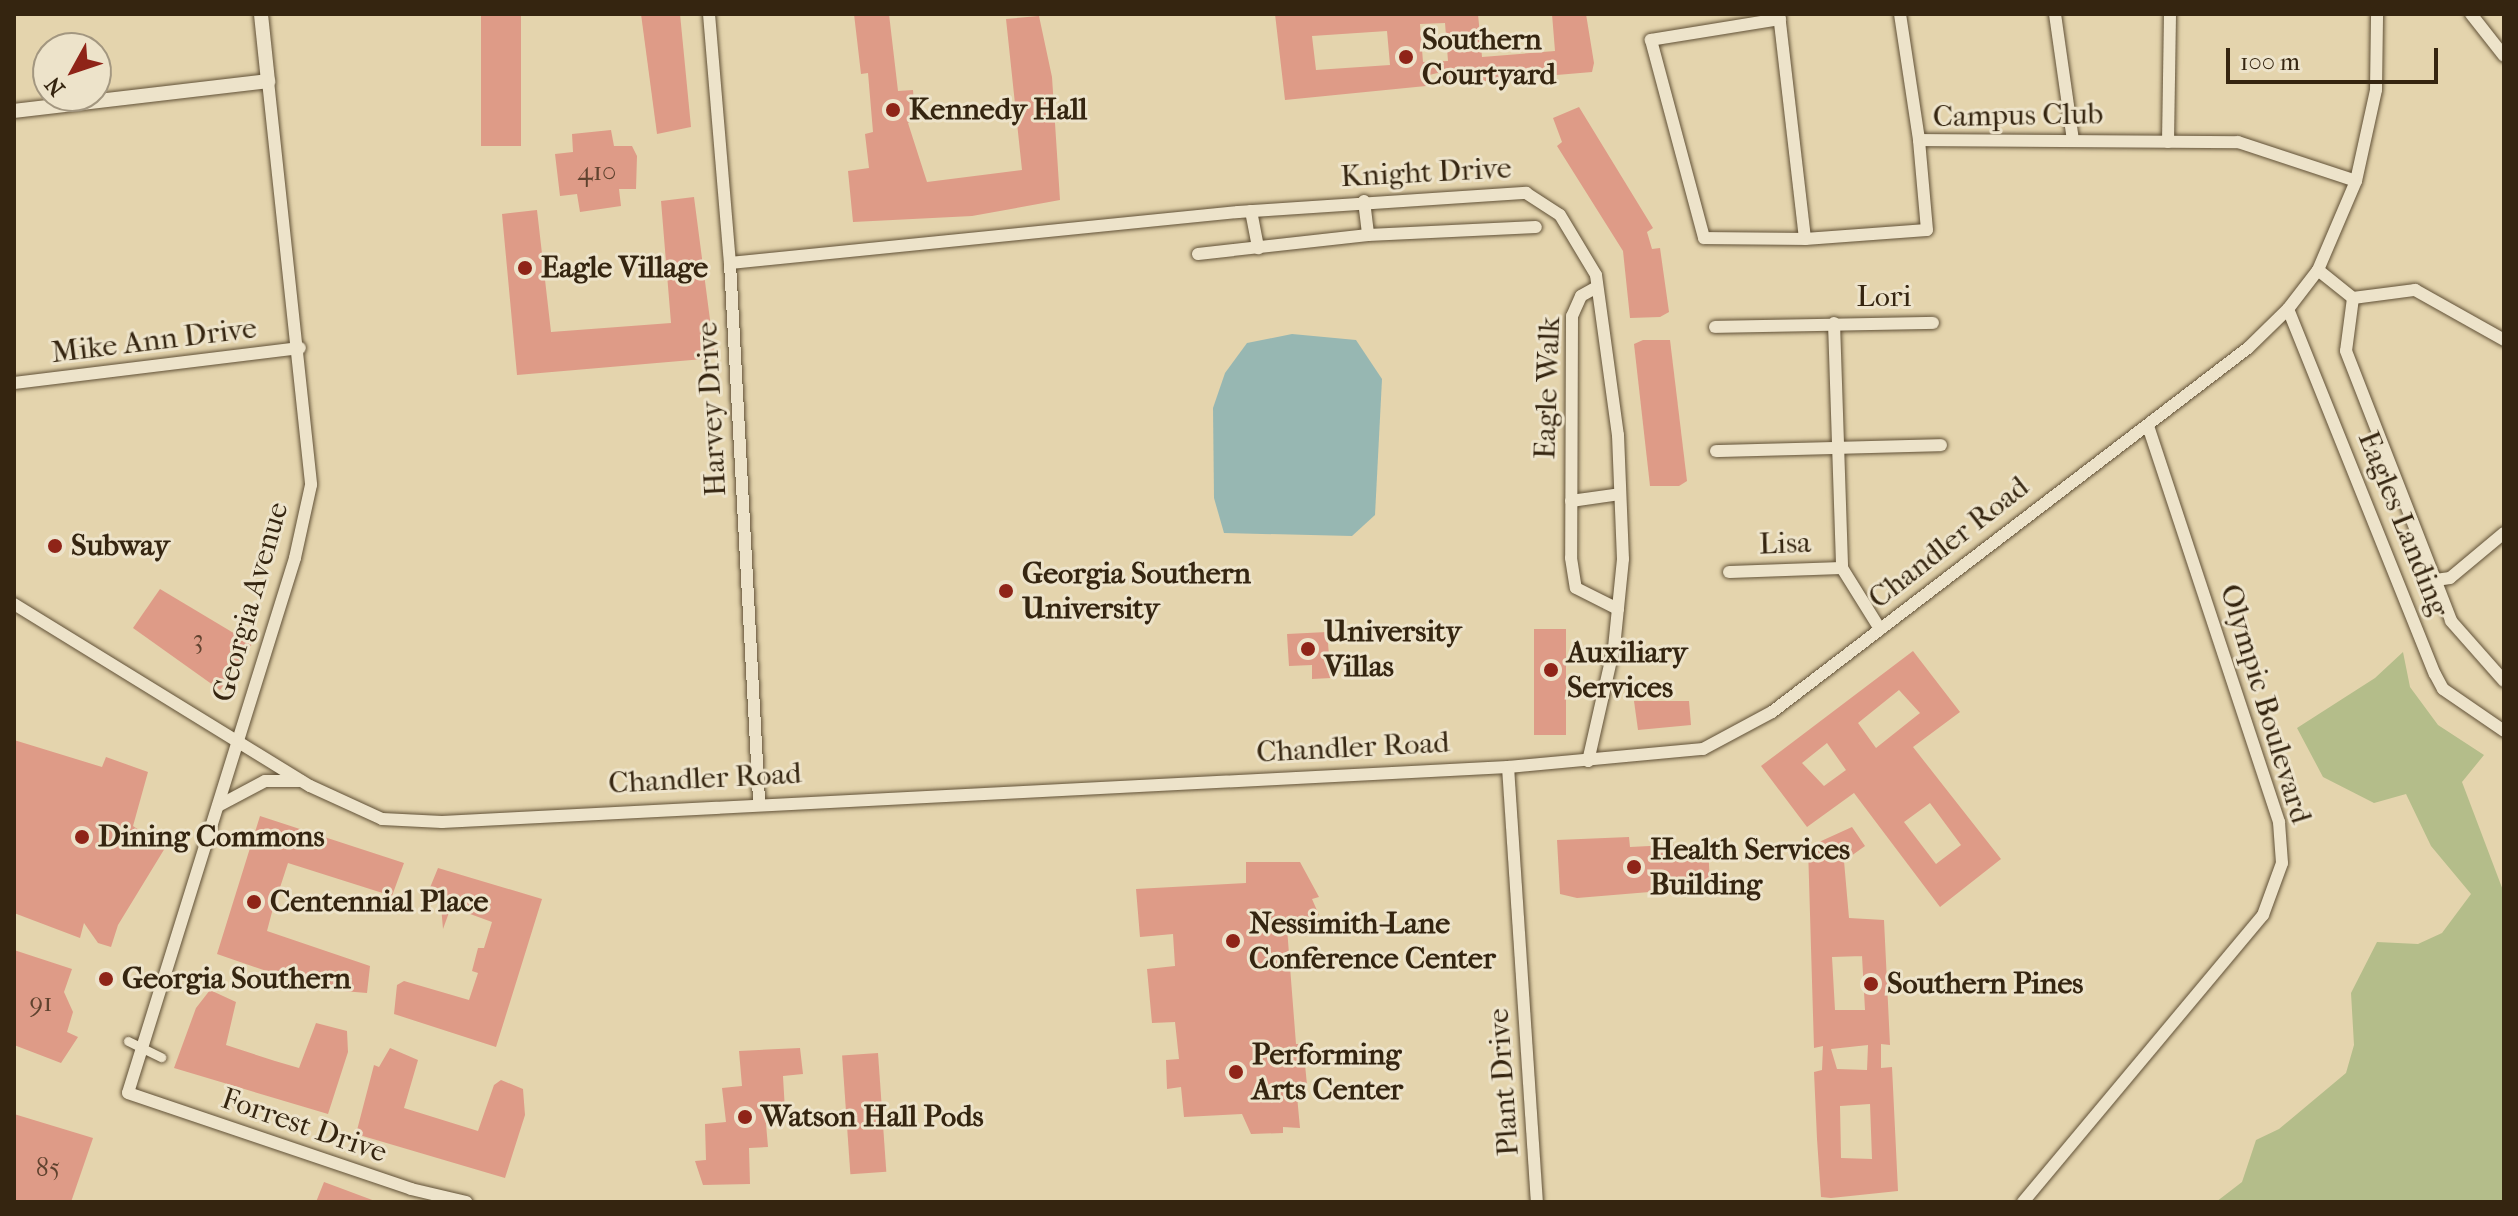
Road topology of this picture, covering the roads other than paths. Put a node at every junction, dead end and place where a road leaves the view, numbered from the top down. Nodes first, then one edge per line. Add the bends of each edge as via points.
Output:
1 (261, 14) edge
2 (709, 14) edge
3 (1900, 14) edge
4 (2055, 14) edge
5 (2170, 14) edge
6 (2377, 14) edge
7 (2471, 14) edge
8 (1779, 17) edge
9 (2504, 56) edge
10 (268, 81) junction
11 (14, 111) edge
12 (1919, 140) junction
13 (2073, 141) junction
14 (2168, 142) junction
15 (2356, 181) junction
16 (1364, 201) junction
17 (1251, 211) junction
18 (1536, 227) dead end
19 (1368, 235) junction
20 (1805, 239) junction
21 (1258, 248) junction
22 (1198, 254) dead end
23 (730, 263) junction
24 (2318, 270) junction
25 (1597, 287) junction
26 (2353, 298) junction
27 (2288, 309) junction
28 (1834, 323) junction
29 (1933, 323) dead end
30 (1715, 327) dead end
31 (2504, 340) edge
32 (300, 348) junction
33 (14, 383) edge
34 (2148, 426) junction
35 (1941, 445) dead end
36 (1840, 448) junction
37 (1716, 451) dead end
38 (1620, 494) junction
39 (1571, 501) junction
40 (2504, 533) edge
41 (1842, 568) junction
42 (1729, 572) dead end
43 (2436, 580) junction
44 (14, 604) edge
45 (1618, 609) junction
46 (1880, 629) junction
47 (2504, 681) edge
48 (2504, 731) edge
49 (239, 738) junction
50 (1588, 761) junction
51 (1508, 767) junction
52 (303, 781) junction
53 (759, 801) junction
54 (218, 806) junction
55 (128, 1041) dead end
56 (142, 1048) junction
57 (161, 1057) dead end
58 (128, 1093) joint
59 (466, 1202) edge
60 (1537, 1202) edge
61 (2023, 1202) edge

1 - 10 street, Georgia Avenue
2 - 23 street, Harvey Drive
3 - 12 street
4 - 13 street
5 - 14 street
6 - 15 street, Chandler Road via 2374,105
7 - 9 street
8 - 20 street
8 - 20 street via 1651,40 1704,238
10 - 11 street
10 - 32 street, Georgia Avenue
12 - 13 street, Campus Club
12 - 20 street, Campus Club via 1927,230
13 - 14 street, Campus Club
14 - 15 street, Campus Club via 2238,142
15 - 24 street, Chandler Road
16 - 17 street, Knight Drive
16 - 19 street
16 - 25 street, Knight Drive via 1526,193 1560,215 1579,240
17 - 21 street
17 - 23 street, Knight Drive
18 - 19 street
19 - 21 street
21 - 22 street
23 - 53 street, Harvey Drive
24 - 26 street
24 - 27 street, Chandler Road
25 - 38 street, Knight Drive
25 - 39 street, Eagle Walk via 1581,296 1572,316
26 - 31 street via 2415,290
26 - 43 street via 2346,351
27 - 34 street, Chandler Road
27 - 48 street, Eagles Landing via 2435,674 2443,689
28 - 29 street, Lori
28 - 30 street, Lori
28 - 36 street
32 - 33 street, Mike Ann Drive
32 - 49 street, Georgia Avenue via 311,485
34 - 46 street, Chandler Road
34 - 61 street, Olympic Boulevard via 2279,822 2282,863 2263,915
35 - 36 street
36 - 37 street
36 - 41 street
38 - 39 street, Eagle Walk
38 - 45 street, Knight Drive
39 - 45 street, Eagle Walk via 1576,588
40 - 43 street via 2450,578
41 - 42 street, Lisa
41 - 46 street
43 - 47 street via 2451,621
44 - 49 street, Chandler Road
45 - 50 street, Knight Drive
46 - 50 street, Chandler Road via 1725,741 1663,756
49 - 52 street, Chandler Road
49 - 54 street, Georgia Avenue
50 - 51 street, Chandler Road
51 - 53 street, Chandler Road
51 - 60 street, Plant Drive
52 - 53 street, Chandler Road via 382,819 432,822
52 - 54 street via 265,781
54 - 56 street, Georgia Avenue
55 - 56 street
56 - 57 street
56 - 58 street, Georgia Avenue
58 - 59 street, Forrest Drive via 411,1189

